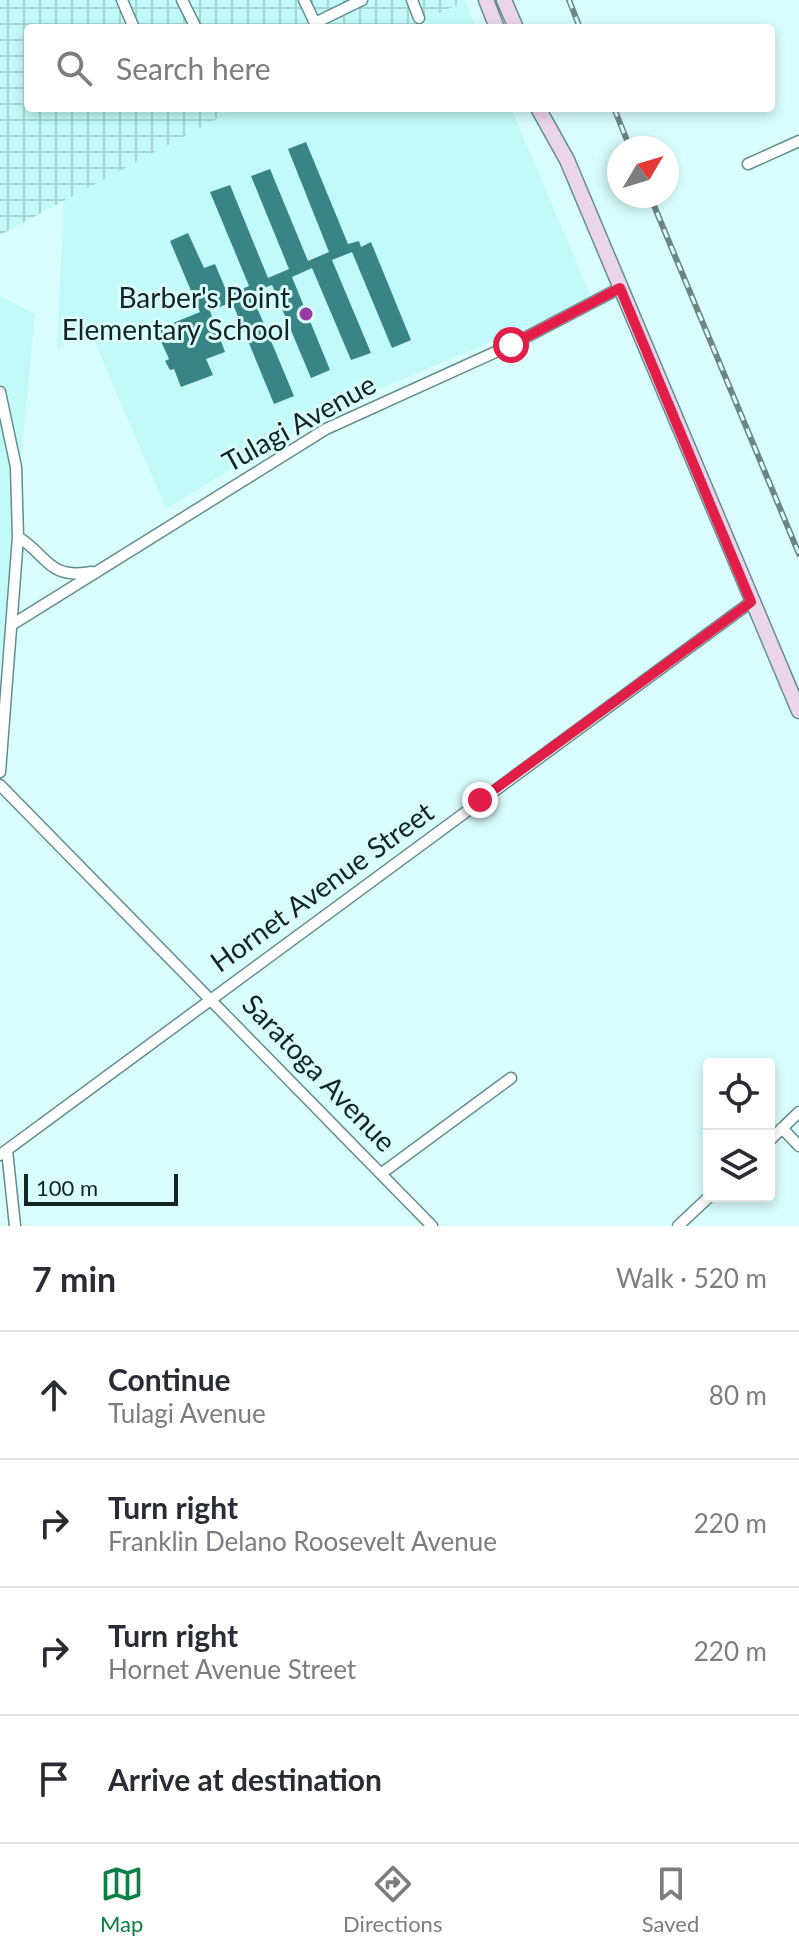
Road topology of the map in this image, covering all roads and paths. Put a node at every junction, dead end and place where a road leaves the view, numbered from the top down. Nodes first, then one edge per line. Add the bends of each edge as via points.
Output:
1 (122, 0) edge
2 (182, 0) edge
3 (304, 0) edge
4 (362, 0) edge
5 (412, 0) edge
6 (486, 0) edge
7 (504, 0) edge
8 (419, 18) dead end
9 (132, 24) edge
10 (194, 24) edge
11 (316, 24) edge
12 (318, 24) edge
13 (495, 24) edge
14 (514, 24) edge
15 (540, 112) edge
16 (550, 112) edge
17 (799, 141) edge
18 (567, 160) junction
19 (748, 164) dead end
20 (620, 288) junction
21 (0, 392) edge
22 (18, 537) junction
23 (94, 572) junction
24 (751, 602) junction
25 (13, 624) junction
26 (799, 711) edge
27 (0, 772) edge
28 (0, 785) edge
29 (212, 998) junction
30 (511, 1078) dead end
31 (799, 1112) edge
32 (782, 1128) junction
33 (775, 1135) edge
34 (799, 1146) edge
35 (4, 1152) edge
36 (382, 1173) junction
37 (704, 1202) edge
38 (15, 1226) edge
39 (432, 1226) edge
40 (678, 1226) edge

1 - 9 street
2 - 10 street
3 - 11 street
4 - 12 street
5 - 8 street
6 - 13 main road
7 - 14 main road
15 - 18 main road
16 - 18 main road
17 - 19 street
18 - 20 main road
20 - 23 street, Tulagi Avenue via 511,345 326,429
20 - 24 main road
21 - 22 street via 16,467
22 - 23 street via 51,567 76,574
22 - 25 street
23 - 25 street, Tulagi Avenue
24 - 26 main road
24 - 29 street, Hornet Avenue Street
25 - 27 street
28 - 29 street, Saratoga Avenue
29 - 35 street, Hornet Avenue Street
29 - 36 street, Saratoga Avenue
30 - 36 street
31 - 32 street
32 - 33 street
32 - 34 street
35 - 38 street
36 - 39 street, Saratoga Avenue
37 - 40 street

